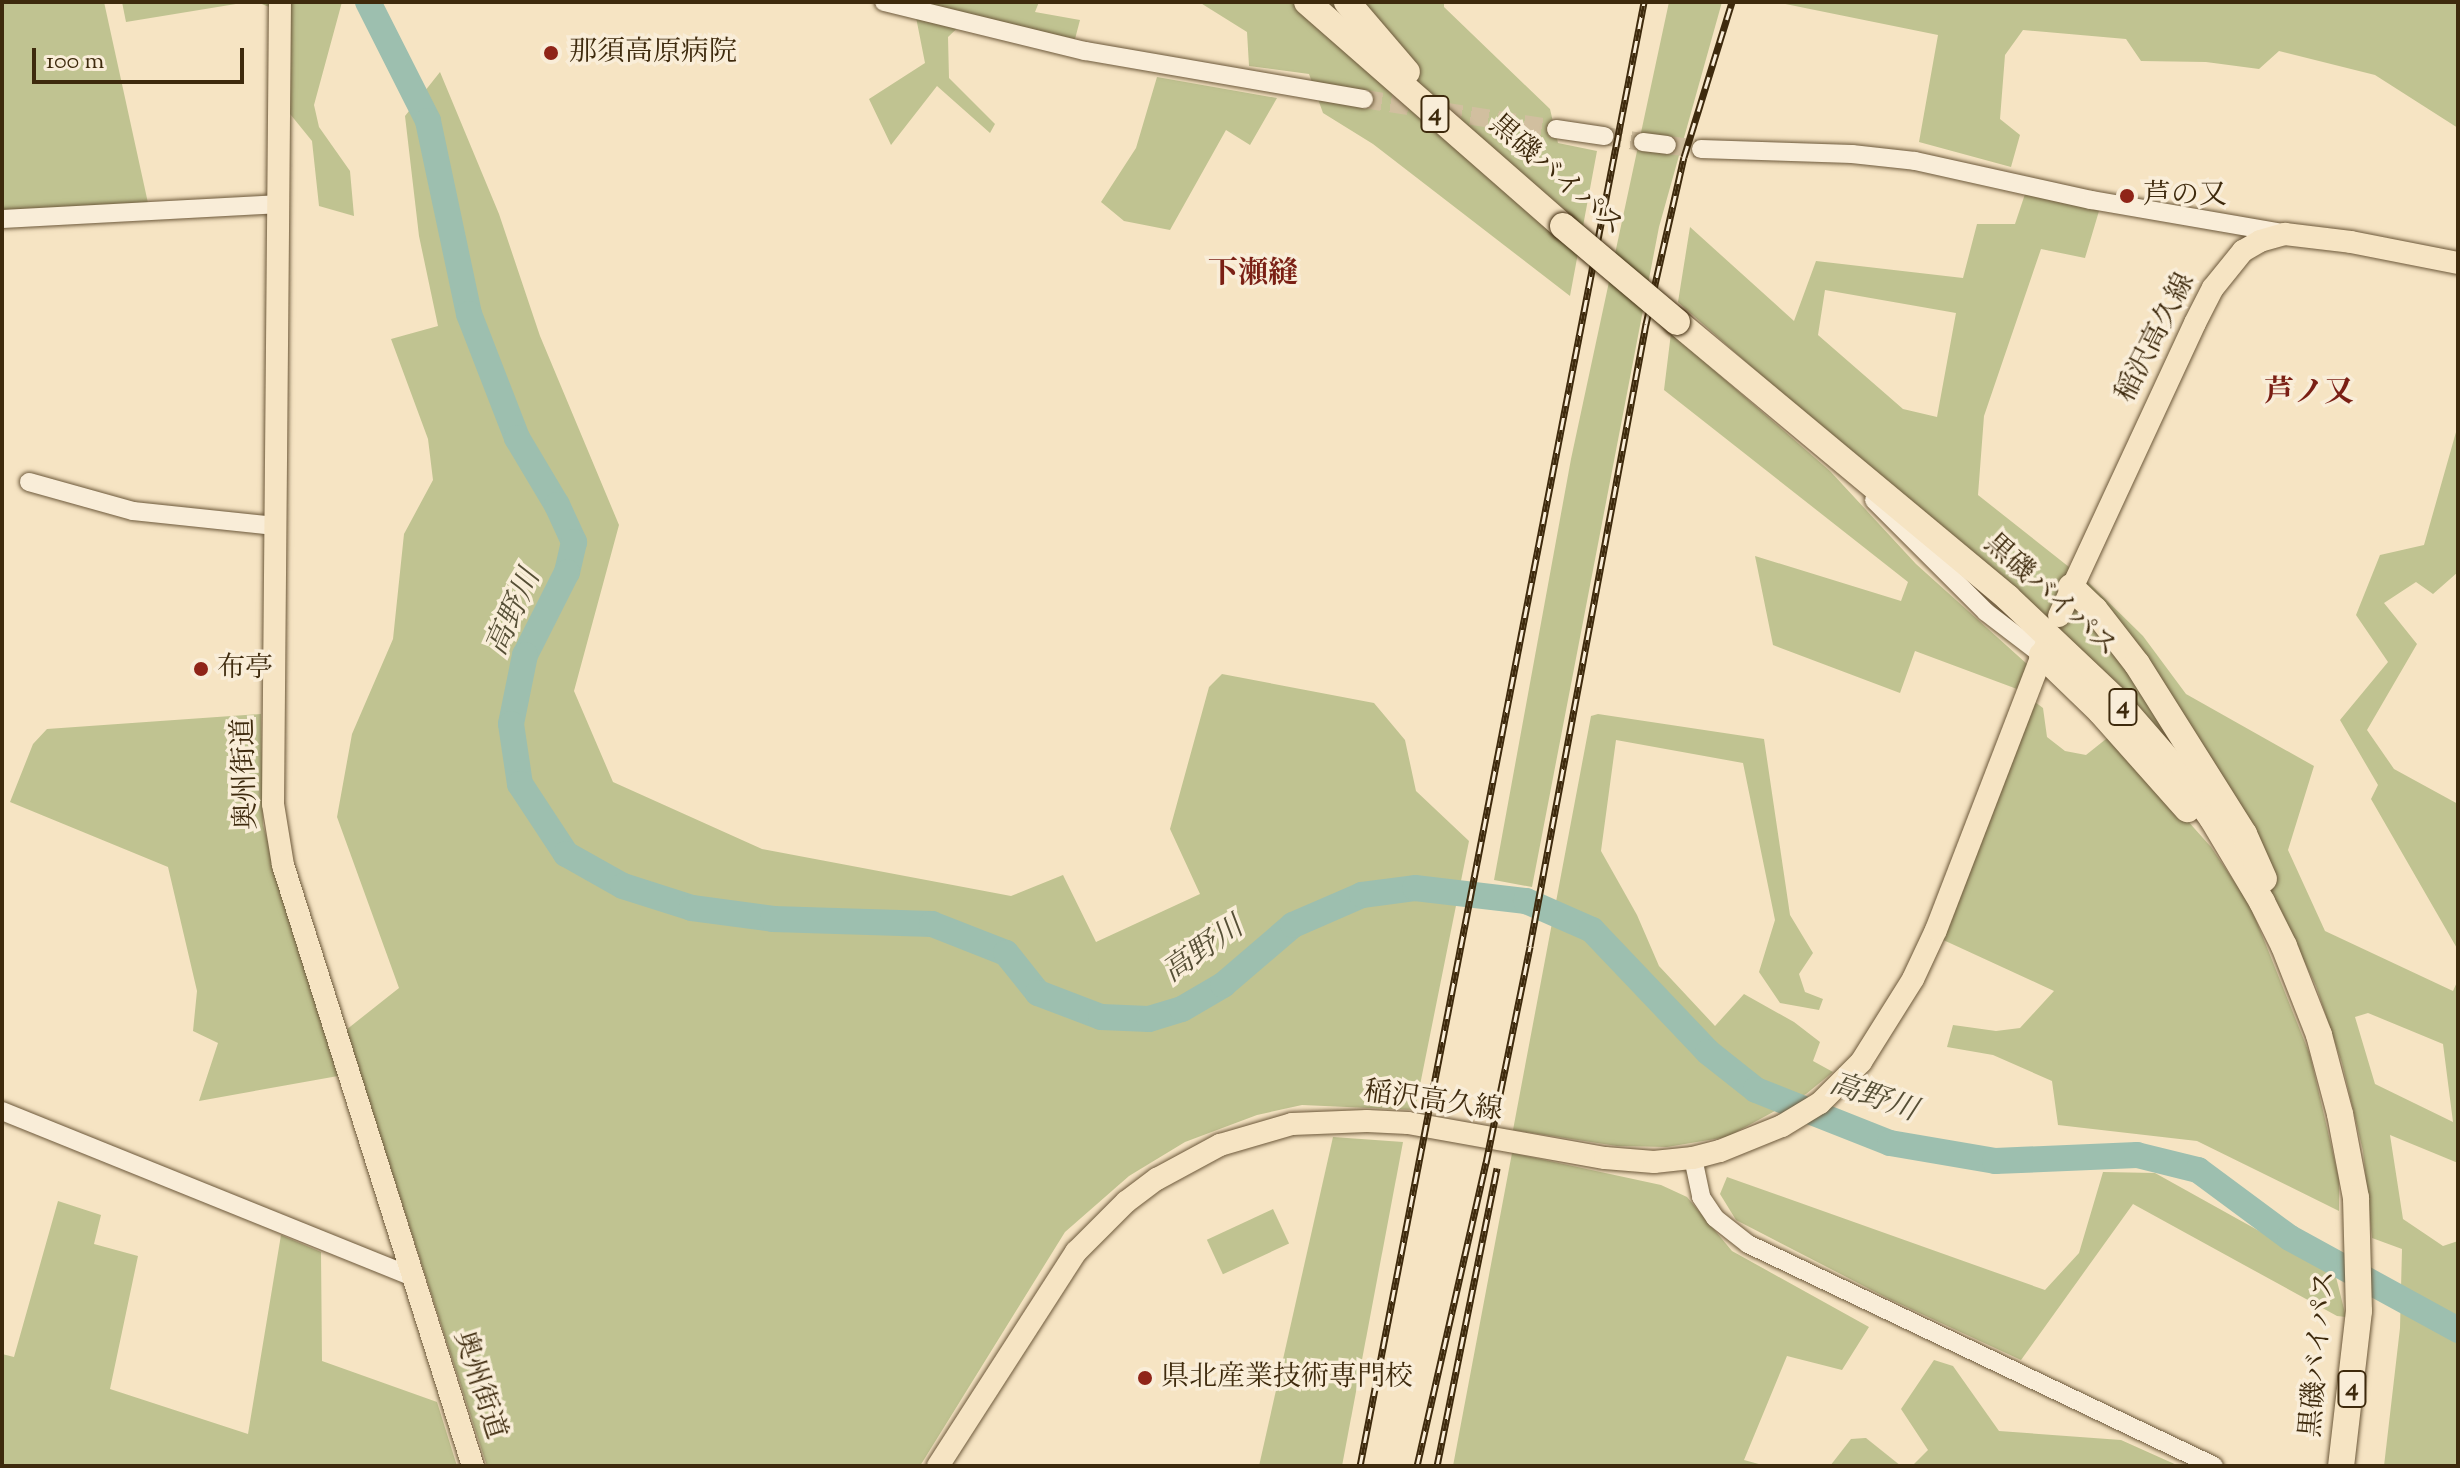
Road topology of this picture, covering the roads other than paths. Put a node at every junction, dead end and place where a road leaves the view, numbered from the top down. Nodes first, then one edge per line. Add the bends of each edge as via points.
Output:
1 (280, 2) edge
2 (884, 2) edge
3 (1295, 2) edge
4 (1307, 2) edge
5 (1347, 2) edge
6 (1336, 27) junction
7 (1364, 99) tunnel mouth
8 (1556, 129) tunnel mouth
9 (1604, 136) tunnel mouth
10 (1643, 142) tunnel mouth
11 (1667, 145) tunnel mouth
12 (1472, 147) junction
13 (1701, 149) tunnel mouth
14 (277, 204) junction
15 (2, 219) edge
16 (2285, 234) junction
17 (2458, 263) edge
18 (1829, 449) junction
19 (29, 482) dead end
20 (275, 526) junction
21 (2071, 587) junction
22 (2059, 616) dead end
23 (2044, 649) junction
24 (2268, 913) junction
25 (2, 1111) edge
26 (1693, 1158) junction
27 (412, 1277) junction
28 (473, 1466) edge
29 (938, 1466) edge
30 (2214, 1466) edge
31 (2341, 1466) edge

1 - 14 main road, 奥州街道
2 - 7 street via 1085,51
3 - 6 highway, 4
4 - 6 highway, 黒磯バイパス / 4
5 - 12 highway, 4
6 - 12 highway, 黒磯バイパス / 4
8 - 9 street
10 - 11 street
12 - 18 highway, 黒磯バイパス / 4, bridge
13 - 16 street via 1903,159 2091,200
14 - 15 street
14 - 20 main road, 奥州街道
16 - 17 main road, 稲沢高久線
16 - 21 main road, 稲沢高久線 via 2243,251 2213,288
18 - 23 street via 1986,612
18 - 24 highway, 黒磯バイパス / 4 via 2007,597 2150,735 2212,818
19 - 20 street via 133,511
20 - 27 main road, 奥州街道 via 272,768 277,835
21 - 22 main road, 稲沢高久線
21 - 24 highway, 4 via 2137,664 2244,834 2260,865
23 - 24 highway, 4
23 - 26 main road, 稲沢高久線 via 1919,967 1861,1062 1835,1091 1782,1126
24 - 31 highway, 黒磯バイパス / 4 via 2304,994 2330,1072 2350,1159 2359,1236 2359,1311
25 - 27 street
26 - 29 main road, 稲沢高久線 via 1605,1158 1408,1123 1367,1121 1292,1124 1220,1145 1126,1202 1076,1252
26 - 30 street via 1701,1197 1715,1218 1748,1244
27 - 28 main road, 奥州街道

